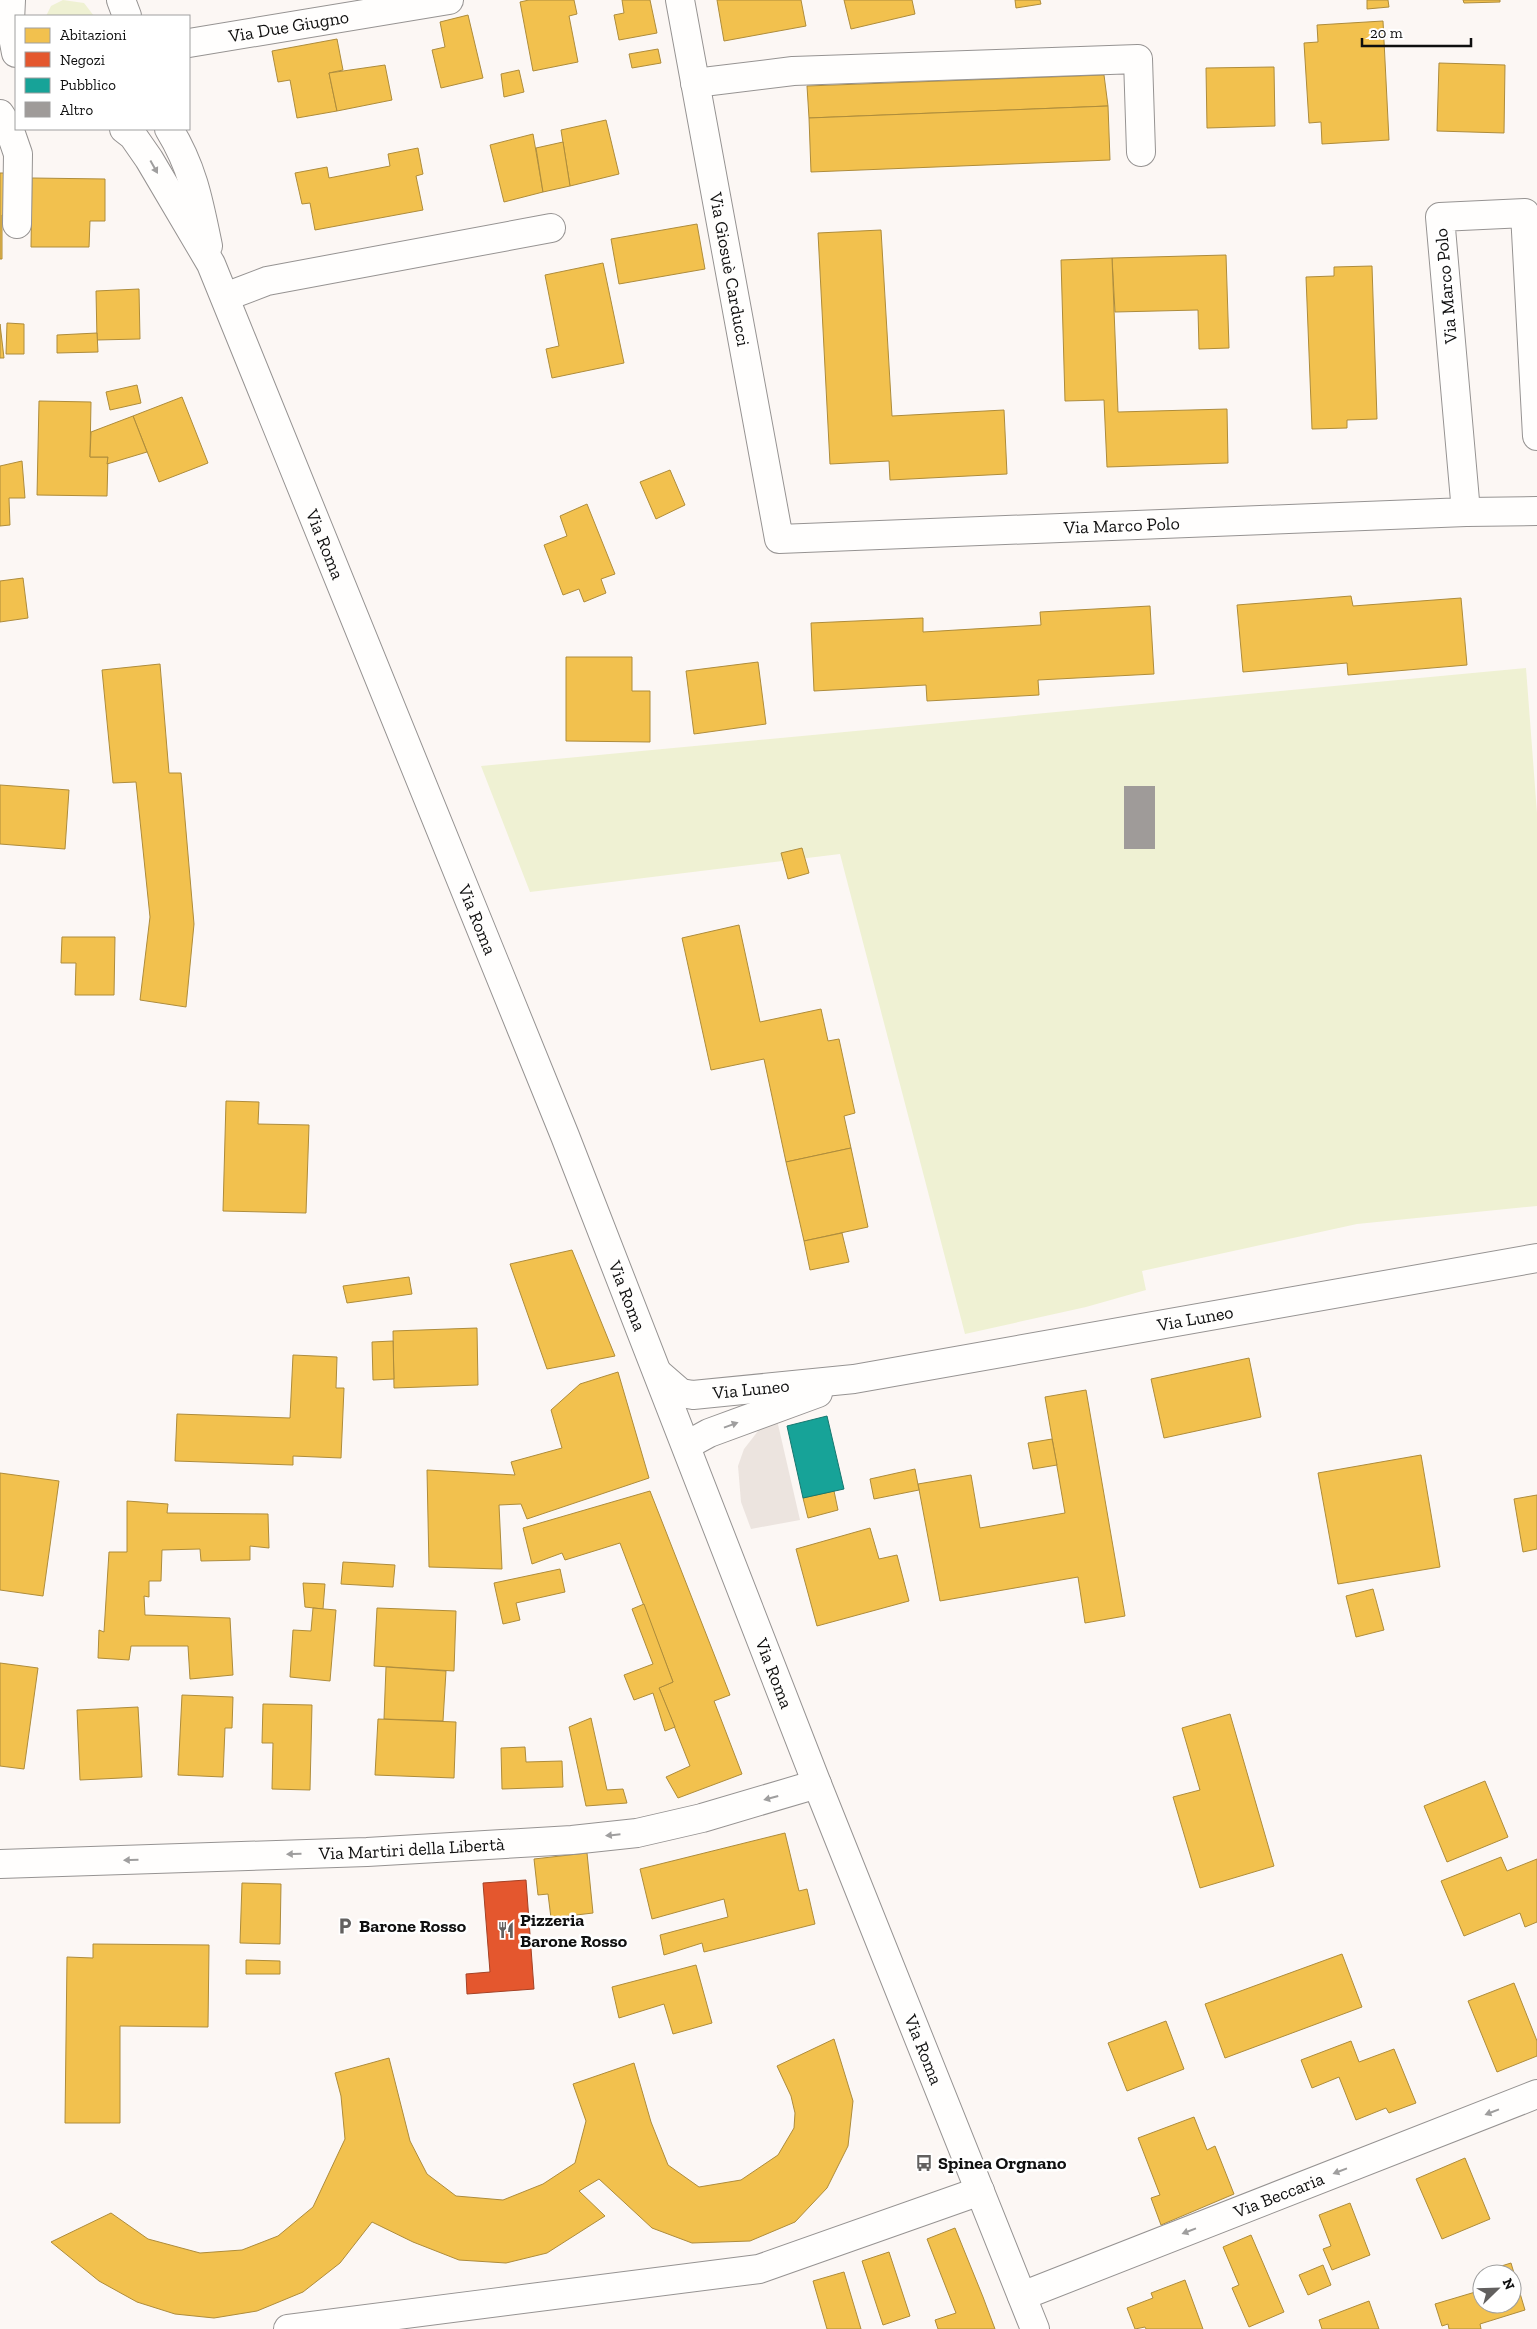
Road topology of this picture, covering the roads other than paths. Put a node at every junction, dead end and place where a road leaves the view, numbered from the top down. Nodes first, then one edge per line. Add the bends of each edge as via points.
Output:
1 (11, 0) edge
2 (121, 0) edge
3 (449, 0) edge
4 (680, 0) edge
5 (127, 15) edge
6 (190, 43) edge
7 (9, 50) edge
8 (695, 83) junction
9 (6, 124) edge
10 (125, 130) edge
11 (170, 130) edge
12 (1141, 152) dead end
13 (16, 224) dead end
14 (551, 228) dead end
15 (211, 264) junction
16 (224, 297) junction
17 (1537, 426) edge
18 (1537, 511) edge
19 (1466, 512) junction
20 (779, 539) joint
21 (1537, 1258) edge
22 (658, 1372) junction
23 (854, 1380) junction
24 (687, 1445) junction
25 (818, 1784) junction
26 (0, 1864) edge
27 (1537, 2094) edge
28 (980, 2191) junction
29 (1022, 2296) junction
30 (288, 2329) edge
31 (1035, 2329) edge

1 - 7 street
2 - 5 street
3 - 6 street, Via Due Giugno
4 - 8 street, Via Giosuè Carducci
8 - 12 street via 793,71 1138,59
8 - 20 street, Via Giosuè Carducci
9 - 13 street via 18,154
10 -> 15 street, Via Roma via 149,159
11 - 15 street, Via Roma via 182,149 195,182
14 - 16 street via 267,281
15 - 16 street, Via Roma
16 - 22 street, Via Roma via 562,1127
17 - 19 street, Via Marco Polo via 1525,213 1440,217
18 - 19 street, Via Marco Polo
19 - 20 street, Via Marco Polo
21 - 23 street, Via Luneo
22 - 23 street, Via Luneo via 681,1393 693,1396
22 - 24 street, Via Roma
24 -> 23 street, Via Luneo via 709,1433
24 - 25 street, Via Roma
25 -> 26 street, Via Martiri della Libertà via 637,1833 572,1840 366,1852
25 - 28 street, Via Roma
27 -> 29 street, Via Beccaria
28 - 29 street, Via Roma
28 - 30 street via 759,2269
29 - 31 street, Via Roma

